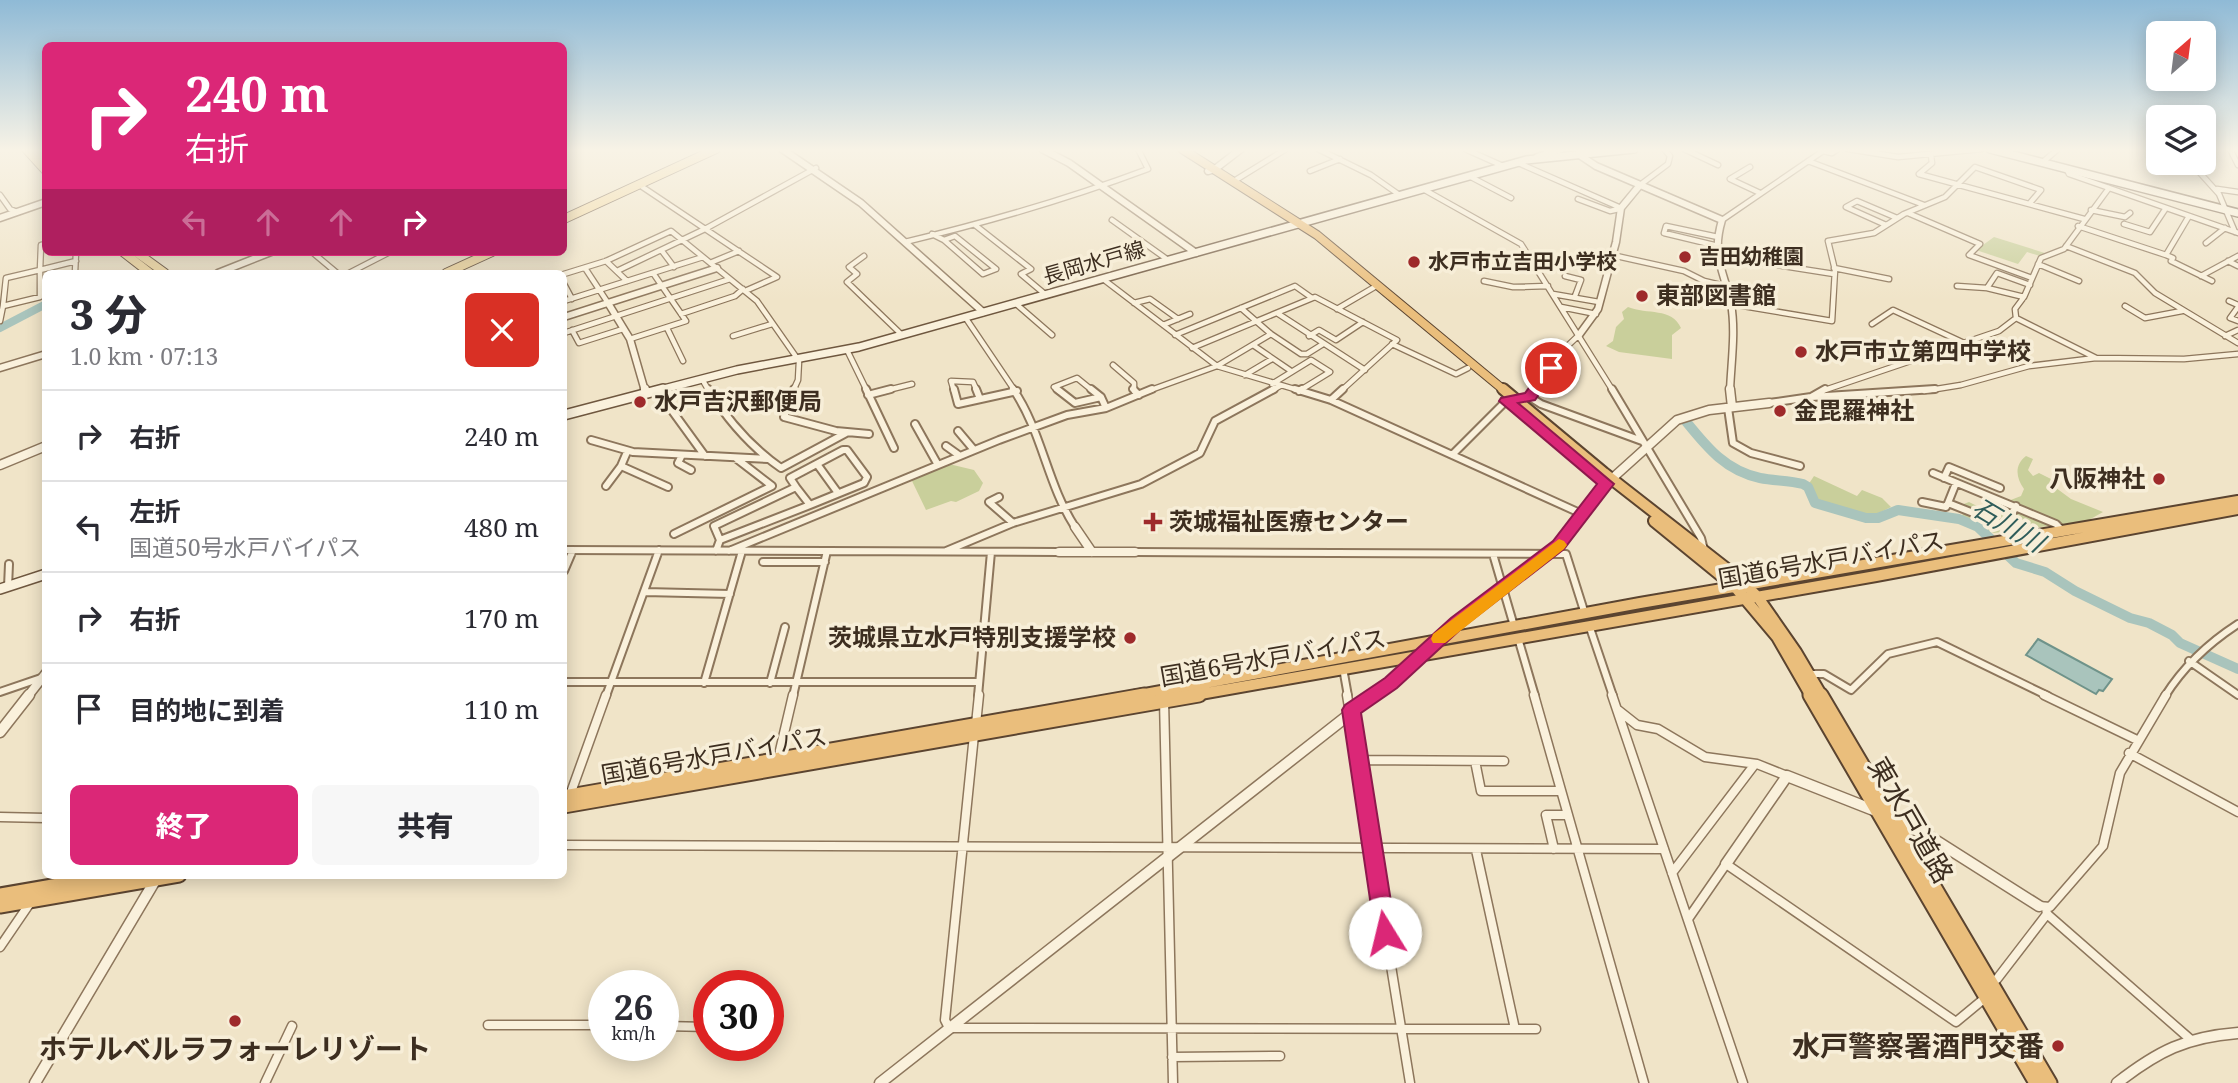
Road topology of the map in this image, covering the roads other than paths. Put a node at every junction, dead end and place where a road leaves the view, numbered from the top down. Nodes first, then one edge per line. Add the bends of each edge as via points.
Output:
1 (4, 200) edge
2 (603, 200) edge
3 (660, 200) edge
4 (760, 200) edge
5 (853, 200) edge
6 (1062, 200) edge
7 (1120, 200) edge
8 (1259, 200) edge
9 (1262, 200) edge
10 (1388, 200) edge
11 (1442, 200) edge
12 (1579, 200) edge
13 (1602, 200) edge
14 (1628, 200) edge
15 (1674, 200) edge
16 (1751, 200) edge
17 (1910, 200) edge
18 (1938, 200) edge
19 (2010, 200) edge
20 (2034, 200) edge
21 (2099, 200) edge
22 (2142, 200) edge
23 (2182, 200) edge
24 (2190, 200) edge
25 (2223, 200) edge
26 (42, 203) edge
27 (2030, 204) junction
28 (1924, 205) junction
29 (1621, 208) junction
30 (2166, 208) junction
31 (2091, 209) junction
32 (2229, 210) junction
33 (18, 212) junction
34 (2238, 212) edge
35 (1908, 213) junction
36 (2130, 213) dead end
37 (567, 216) edge
38 (2189, 216) junction
39 (0, 218) edge
40 (1897, 218) junction
41 (2084, 219) junction
42 (1112, 220) dead end
43 (1722, 220) junction
44 (1298, 224) junction
45 (2124, 224) dead end
46 (975, 225) junction
47 (1886, 225) junction
48 (2078, 226) junction
49 (2225, 228) junction
50 (705, 229) junction
51 (2237, 233) edge
52 (932, 234) junction
53 (1718, 237) junction
54 (684, 240) junction
55 (944, 240) junction
56 (905, 242) junction
57 (2206, 243) dead end
58 (42, 245) edge
59 (1718, 246) junction
60 (2066, 246) junction
61 (662, 251) junction
62 (739, 251) junction
63 (1196, 253) junction
64 (1612, 255) junction
65 (2166, 255) junction
66 (76, 256) edge
67 (261, 256) edge
68 (317, 256) edge
69 (382, 256) edge
70 (473, 256) edge
71 (483, 256) edge
72 (864, 256) dead end
73 (1718, 256) junction
74 (2238, 256) edge
75 (703, 257) junction
76 (139, 258) edge
77 (1168, 260) junction
78 (76, 261) junction
79 (606, 261) junction
80 (2228, 261) junction
81 (2038, 264) junction
82 (713, 265) junction
83 (2238, 265) edge
84 (674, 267) junction
85 (585, 268) junction
86 (40, 270) junction
87 (75, 270) edge
88 (160, 270) edge
89 (226, 270) edge
90 (333, 270) edge
91 (355, 270) edge
92 (443, 270) edge
93 (453, 270) edge
94 (617, 271) junction
95 (1834, 271) junction
96 (567, 273) edge
97 (653, 273) junction
98 (1565, 276) dead end
99 (2201, 276) junction
100 (3, 278) edge
101 (730, 279) junction
102 (1103, 279) junction
103 (1889, 279) dead end
104 (627, 281) junction
105 (1484, 281) dead end
106 (2031, 281) junction
107 (2079, 281) dead end
108 (2212, 281) dead end
109 (662, 286) junction
110 (1375, 286) junction
111 (1548, 286) junction
112 (1725, 286) junction
113 (1957, 286) dead end
114 (42, 287) edge
115 (1987, 288) junction
116 (567, 290) edge
117 (599, 290) junction
118 (744, 290) junction
119 (1553, 294) junction
120 (1046, 295) junction
121 (42, 296) edge
122 (1574, 296) junction
123 (2024, 297) junction
124 (1312, 298) junction
125 (572, 299) junction
126 (670, 299) junction
127 (567, 300) edge
128 (2229, 301) dead end
129 (1599, 302) junction
130 (608, 303) junction
131 (1016, 303) junction
132 (1134, 303) junction
133 (1731, 304) junction
134 (3, 306) junction
135 (2125, 306) dead end
136 (2238, 306) edge
137 (1561, 307) junction
138 (1241, 308) junction
139 (1337, 309) junction
140 (2182, 311) junction
141 (983, 312) junction
142 (1277, 313) junction
143 (681, 314) junction
144 (1190, 314) dead end
145 (1596, 314) junction
146 (567, 316) edge
147 (616, 316) junction
148 (965, 317) junction
149 (2016, 318) junction
150 (1178, 319) junction
151 (0, 321) edge
152 (1256, 321) junction
153 (2238, 321) edge
154 (1363, 322) junction
155 (772, 324) junction
156 (1872, 324) dead end
157 (1163, 325) junction
158 (667, 328) junction
159 (623, 329) junction
160 (572, 330) junction
161 (2238, 330) edge
162 (567, 332) edge
163 (1271, 334) junction
164 (902, 335) junction
165 (1052, 335) dead end
166 (1175, 335) junction
167 (1579, 335) junction
168 (733, 336) dead end
169 (1309, 336) junction
170 (2225, 336) junction
171 (629, 339) junction
172 (1965, 343) junction
173 (2238, 343) edge
174 (1323, 344) junction
175 (1392, 344) junction
176 (1253, 345) junction
177 (1192, 348) junction
178 (847, 350) junction
179 (2238, 354) edge
180 (42, 355) edge
181 (2096, 358) junction
182 (798, 359) junction
183 (1272, 359) junction
184 (682, 361) dead end
185 (1113, 365) dead end
186 (1217, 366) junction
187 (0, 368) edge
188 (1468, 368) junction
189 (1365, 370) junction
190 (1291, 371) junction
191 (1245, 375) junction
192 (702, 379) junction
193 (912, 384) dead end
194 (1272, 384) junction
195 (1280, 386) junction
196 (657, 390) junction
197 (1017, 391) junction
198 (1299, 391) junction
199 (646, 393) junction
200 (869, 395) junction
201 (1139, 395) junction
202 (1101, 397) junction
203 (1530, 397) junction
204 (1811, 397) junction
205 (980, 399) junction
206 (1331, 400) junction
207 (1510, 400) junction
208 (1769, 403) joint
209 (1730, 407) junction
210 (1106, 408) junction
211 (567, 414) edge
212 (915, 424) dead end
213 (1034, 427) junction
214 (958, 431) dead end
215 (848, 432) junction
216 (869, 434) dead end
217 (591, 440) dead end
218 (1644, 444) junction
219 (946, 446) dead end
220 (42, 448) edge
221 (894, 449) dead end
222 (974, 450) junction
223 (627, 452) junction
224 (682, 455) junction
225 (1452, 455) junction
226 (705, 456) junction
227 (960, 456) junction
228 (736, 458) junction
229 (768, 459) junction
230 (817, 464) junction
231 (938, 465) junction
232 (0, 466) edge
233 (621, 466) junction
234 (1800, 466) dead end
235 (691, 470) dead end
236 (1933, 473) dead end
237 (1944, 478) junction
238 (2004, 479) dead end
239 (1609, 481) junction
240 (1956, 483) junction
241 (606, 486) dead end
242 (668, 487) dead end
243 (796, 487) junction
244 (2000, 488) junction
245 (838, 494) junction
246 (999, 497) dead end
247 (1996, 497) junction
248 (2238, 501) edge
249 (1922, 502) dead end
250 (1948, 503) junction
251 (810, 505) junction
252 (2016, 506) junction
253 (1062, 507) junction
254 (2238, 509) edge
255 (1582, 514) junction
256 (1013, 523) junction
257 (1075, 527) joint
258 (2064, 532) junction
259 (674, 534) dead end
260 (720, 540) junction
261 (1999, 548) junction
262 (567, 550) edge
263 (573, 550) junction
264 (659, 550) junction
265 (1704, 550) junction
266 (716, 551) junction
267 (729, 551) junction
268 (742, 551) junction
269 (827, 551) junction
270 (946, 552) junction
271 (991, 552) junction
272 (1059, 552) joint
273 (1092, 552) junction
274 (1135, 552) joint
275 (1493, 554) junction
276 (1548, 554) junction
277 (763, 562) dead end
278 (825, 562) junction
279 (9, 564) dead end
280 (567, 564) edge
281 (42, 576) edge
282 (1741, 586) junction
283 (4, 588) edge
284 (1503, 589) junction
285 (645, 592) junction
286 (730, 594) junction
287 (1751, 597) junction
288 (1587, 620) junction
289 (2238, 624) edge
290 (785, 627) dead end
291 (1516, 632) junction
292 (1437, 640) junction
293 (1420, 656) junction
294 (2189, 661) junction
295 (1343, 668) junction
296 (1809, 674) junction
297 (42, 677) edge
298 (42, 679) edge
299 (567, 682) edge
300 (611, 682) junction
301 (704, 682) junction
302 (979, 682) junction
303 (770, 683) junction
304 (795, 683) junction
305 (0, 692) edge
306 (2238, 695) edge
307 (1164, 700) junction
308 (1351, 710) junction
309 (1618, 710) junction
310 (975, 729) junction
311 (0, 732) edge
312 (2137, 740) junction
313 (2129, 753) junction
314 (778, 759) junction
315 (1359, 760) junction
316 (1475, 761) junction
317 (1504, 761) dead end
318 (1755, 764) junction
319 (1787, 776) junction
320 (1561, 792) junction
321 (567, 797) edge
322 (567, 800) edge
323 (567, 800) edge
324 (1875, 811) junction
325 (2238, 812) edge
326 (1568, 815) junction
327 (0, 817) edge
328 (42, 818) edge
329 (1893, 820) junction
330 (567, 845) edge
331 (962, 846) junction
332 (1372, 848) junction
333 (1555, 849) junction
334 (1577, 849) junction
335 (1664, 849) junction
336 (1170, 850) junction
337 (1476, 850) junction
338 (1726, 864) junction
339 (1672, 873) junction
340 (93, 879) edge
341 (146, 879) edge
342 (156, 879) edge
343 (0, 895) edge
344 (31, 901) junction
345 (0, 906) edge
346 (2044, 909) junction
347 (1688, 919) junction
348 (0, 947) edge
349 (1987, 990) junction
350 (488, 1025) dead end
351 (588, 1025) edge
352 (292, 1026) dead end
353 (949, 1027) junction
354 (1171, 1028) junction
355 (1401, 1029) junction
356 (1515, 1029) junction
357 (1536, 1029) dead end
358 (2238, 1033) edge
359 (2190, 1038) junction
360 (1280, 1056) dead end
361 (1172, 1057) junction
362 (35, 1083) edge
363 (265, 1083) edge
364 (880, 1083) edge
365 (1173, 1083) edge
366 (1410, 1083) edge
367 (1644, 1083) edge
368 (1743, 1083) edge
369 (2036, 1083) edge
370 (2050, 1083) edge
371 (2117, 1083) edge

1 - 33 street
2 - 37 main road
3 - 50 street
4 - 50 street
5 - 56 street
6 - 46 street
7 - 63 street
8 - 44 highway
9 - 44 highway
10 - 44 main road, 長岡水戸線
11 - 111 street via 1515,239
12 - 29 street via 1610,211
13 - 29 street
14 - 29 street
15 - 43 street
16 - 43 street
17 - 28 street
18 - 28 street
19 - 27 street
20 - 27 street
21 - 31 street
22 - 30 street
23 - 32 main road
24 - 32 main road
25 - 32 street
26 - 33 street
27 - 41 street
28 - 35 street
29 - 64 street
30 - 38 street
30 - 45 street via 2150,232
31 - 36 street via 2125,217
31 - 41 street
32 - 34 main road
32 - 51 street
33 - 39 street
35 - 40 street
35 - 106 street via 1980,244 1969,255
38 - 49 street
38 - 65 street
40 - 47 street
40 - 47 street via 1857,201 1846,207
41 - 48 street
42 - 77 street
43 - 53 street
44 - 63 main road, 長岡水戸線
44 - 110 highway
46 - 52 street
46 - 120 street via 1031,269 1020,274
47 - 95 street via 1874,233 1828,241
48 - 60 street
48 - 65 street
49 - 51 street
49 - 57 street
50 - 54 street
50 - 62 street
52 - 55 street
52 - 56 street
53 - 59 street
53 - 59 street via 1666,226 1664,233
54 - 61 street
54 - 75 street
54 - 79 street via 671,231
55 - 55 street via 955,236 996,269 983,274
56 - 141 street
58 - 86 street
59 - 73 street
60 - 81 street
60 - 140 street via 2135,273
61 - 84 street
61 - 94 street
62 - 82 street
62 - 118 street via 776,277
63 - 77 main road, 長岡水戸線
64 - 112 street via 1684,271
64 - 129 street
65 - 99 street
66 - 78 street
67 - 89 street
68 - 90 street
69 - 91 street
70 - 92 main road
71 - 93 main road
72 - 164 street via 849,267 857,274 847,282
73 - 95 street
73 - 112 street
74 - 80 street
75 - 82 street
75 - 84 street
76 - 88 main road
77 - 102 main road, 長岡水戸線
78 - 86 street
78 - 87 street
79 - 85 street
79 - 94 street
80 - 83 street
80 - 99 street
81 - 106 street
81 - 107 street
82 - 101 street
82 - 109 street
84 - 97 street
85 - 96 street
85 - 117 street
86 - 100 street
86 - 114 street
94 - 104 street
95 - 103 street
95 - 133 street via 1832,321
97 - 104 street
97 - 109 street
98 - 122 street via 1581,280
99 - 108 street
100 - 134 street
101 - 118 street
101 - 126 street
102 - 120 main road, 長岡水戸線
102 - 132 street
104 - 117 street
105 - 111 street via 1513,287
106 - 115 street via 1997,274
106 - 123 street
109 - 126 street
109 - 130 street
110 - 139 street
110 - 188 highway
110 - 207 highway
111 - 119 street
112 - 133 street
113 - 115 street
115 - 123 street
116 - 125 street
117 - 125 street
117 - 130 street
118 - 143 street
118 - 155 street via 757,300
119 - 122 street
119 - 137 street
120 - 131 main road, 長岡水戸線
121 - 134 street
122 - 129 street
123 - 149 street via 2015,309
124 - 138 street via 1295,286
124 - 139 street
124 - 142 street
125 - 127 street
126 - 143 street
126 - 147 street
128 - 136 street
129 - 145 street
130 - 146 street
130 - 147 street
131 - 141 main road, 長岡水戸線
131 - 165 street
132 - 150 street via 1150,299
132 - 157 street
133 - 209 street
134 - 151 street
135 - 140 street via 2145,318
136 - 153 street via 2230,318
137 - 145 street
137 - 167 street
138 - 152 street
138 - 166 street
139 - 154 street
140 - 170 street
141 - 148 main road, 長岡水戸線
142 - 152 street
142 - 169 street
143 - 158 street via 686,321
144 - 150 street
145 - 167 street
147 - 159 street
147 - 160 street
148 - 164 main road, 長岡水戸線
148 - 197 street
149 - 172 street via 1999,331
149 - 181 street
150 - 157 street
152 - 163 street
152 - 177 street
154 - 169 street via 1336,340 1319,330
154 - 175 street via 1397,340
155 - 168 street
155 - 182 street
156 - 172 street via 1893,310
157 - 166 street
158 - 171 street
158 - 184 street
159 - 160 street via 579,343
159 - 171 street
160 - 162 street
161 - 170 street
163 - 174 street via 1301,354
163 - 176 street
164 - 178 main road, 長岡水戸線
166 - 177 street
167 - 203 street via 1559,353
167 - 218 street
169 - 174 street
170 - 173 street
171 - 199 street
172 - 204 street
174 - 189 street
175 - 188 street via 1456,374
175 - 189 street
176 - 183 street
176 - 186 street
177 - 186 street
178 - 182 main road, 長岡水戸線
178 - 200 street
179 - 181 street
180 - 187 street
181 - 204 street via 2029,366 1924,391
182 - 192 main road, 長岡水戸線
182 - 215 street via 798,380 784,417
183 - 190 street
183 - 191 street
185 - 201 street via 1134,383 1133,390
186 - 191 street
186 - 201 street
188 - 207 highway
189 - 206 street
190 - 194 street
190 - 198 street via 1311,360 1330,372
191 - 194 street
192 - 196 main road, 長岡水戸線
192 - 229 street via 721,410
193 - 200 street
194 - 195 street
195 - 198 street
195 - 253 street via 1215,421 1200,453 1141,484
196 - 199 main road, 長岡水戸線
196 - 226 street
197 - 205 street
197 - 213 street
198 - 206 street
199 - 211 main road, 長岡水戸線
200 - 221 street
201 - 210 street
202 - 202 street via 1077,378 1054,387 1075,403
202 - 210 street
203 - 207 street
203 - 218 street
204 - 208 street
205 - 205 street via 958,404 951,381 973,382
206 - 225 street
207 - 225 street
207 - 239 highway
208 - 209 street
209 - 218 street via 1682,417
209 - 234 street via 1733,443 1751,453
210 - 213 street
212 - 231 street
213 - 222 street
213 - 253 street
214 - 222 street
215 - 216 street
215 - 229 street via 781,468
217 - 223 street
218 - 239 street
218 - 265 street
219 - 227 street
220 - 232 street
222 - 227 street
223 - 224 street
223 - 233 street
224 - 226 street
224 - 235 street via 678,463
225 - 255 street
226 - 228 street
227 - 231 street
228 - 229 street
228 - 259 street via 772,486
230 - 243 street via 790,478
230 - 245 street
230 - 245 street via 847,450 867,477 864,483
231 - 267 street
233 - 241 street
233 - 242 street
236 - 237 street
237 - 240 street
237 - 244 street via 1949,467
238 - 244 street
239 - 255 street
239 - 265 highway
239 - 282 highway
240 - 247 street
240 - 250 street
243 - 251 street
243 - 260 street via 713,526
244 - 247 street
245 - 251 street
246 - 256 street via 989,502
247 - 252 street
248 - 258 highway, 国道6号水戸バイパス
249 - 250 street via 1946,507
250 - 252 street via 2006,526
251 - 260 street
252 - 258 street
253 - 256 street
253 - 257 street
254 - 261 highway, 国道6号水戸バイパス
255 - 276 street
256 - 270 street
257 - 273 street
258 - 261 highway, 国道6号水戸バイパス
260 - 266 street
261 - 282 highway, 国道6号水戸バイパス
261 - 287 highway, 国道6号水戸バイパス
262 - 263 street
263 - 264 street
263 - 280 street
264 - 266 street
264 - 285 street
265 - 282 highway
266 - 267 street
267 - 268 street
268 - 269 street
268 - 286 street
269 - 270 street
269 - 278 street
270 - 271 street
271 - 272 street
271 - 302 street
272 - 273 street
273 - 274 street
274 - 275 street
275 - 276 street
275 - 284 street
276 - 284 street
276 - 288 street via 1566,554
277 - 278 street
278 - 304 street
279 - 283 street
281 - 283 main road
282 - 287 highway, 東水戸道路
282 - 288 highway, 国道6号水戸バイパス
284 - 291 street
284 - 292 street
285 - 286 street
285 - 300 street
286 - 301 street
287 - 288 highway, 国道6号水戸バイパス
287 - 296 highway, 東水戸道路
287 - 324 highway, 東水戸道路
288 - 291 highway, 国道6号水戸バイパス
288 - 309 street
289 - 294 street
290 - 303 street
291 - 292 highway, 国道6号水戸バイパス
291 - 293 highway, 国道6号水戸バイパス
291 - 320 street
292 - 293 street
292 - 310 highway, 国道6号水戸バイパス
293 - 295 highway, 国道6号水戸バイパス
293 - 308 street
294 - 306 street
294 - 312 street
295 - 307 highway, 国道6号水戸バイパス
295 - 308 street
296 - 312 street via 1824,674 1851,690 1888,654 1937,642
296 - 329 highway, 東水戸道路
297 - 305 street
298 - 311 street
299 - 300 street
300 - 301 street
300 - 321 street
301 - 303 street
302 - 304 street
302 - 310 street
303 - 304 street
304 - 314 street
307 - 310 highway, 国道6号水戸バイパス
307 - 336 street
308 - 315 street
308 - 336 street
309 - 318 street via 1637,725 1658,729 1705,757
309 - 335 street
310 - 314 highway, 国道6号水戸バイパス
310 - 322 highway, 国道6号水戸バイパス
310 - 331 street
312 - 313 street
313 - 325 street
313 - 346 street via 2103,846
314 - 323 highway, 国道6号水戸バイパス
315 - 316 street
315 - 332 street
316 - 317 street
316 - 320 street via 1481,791
318 - 319 street
318 - 339 street
319 - 324 street
319 - 338 street
320 - 326 street
324 - 329 street
324 - 349 highway, 東水戸道路
326 - 333 street via 1546,815
326 - 334 street
327 - 328 street
329 - 346 street via 1927,835
329 - 349 highway, 東水戸道路
330 - 331 street
331 - 336 street
331 - 353 street via 945,1020
332 - 336 street
332 - 337 street
332 - 355 street
333 - 334 street
333 - 337 street
334 - 335 street
334 - 367 street
335 - 339 street
336 - 353 street
336 - 354 street
337 - 356 street
338 - 347 street
338 - 349 street via 1956,1022
339 - 347 street
340 - 343 highway
341 - 344 highway
342 - 362 street
344 - 345 highway
344 - 348 street
346 - 349 street
346 - 359 street
347 - 368 street
349 - 369 highway, 東水戸道路
349 - 370 highway, 東水戸道路
350 - 351 street
352 - 363 street
353 - 354 street
353 - 364 street
354 - 355 street
354 - 361 street
355 - 356 street
355 - 366 street
356 - 357 street
358 - 359 street
359 - 371 street via 2156,1052
360 - 361 street
361 - 365 street

